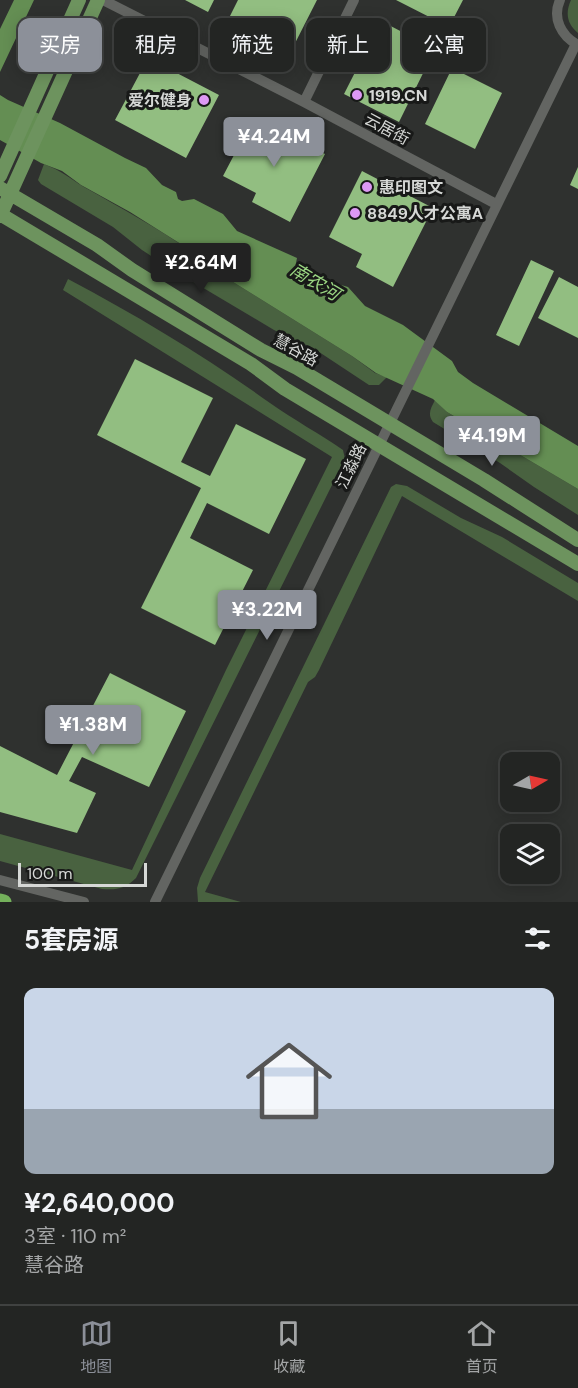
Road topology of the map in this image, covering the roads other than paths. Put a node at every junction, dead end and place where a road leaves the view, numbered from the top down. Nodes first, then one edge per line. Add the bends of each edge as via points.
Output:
1 (79, 0) edge
2 (98, 0) edge
3 (103, 0) edge
4 (354, 0) edge
5 (560, 0) edge
6 (577, 44) edge
7 (304, 102) junction
8 (0, 176) edge
9 (5, 190) edge
10 (496, 204) junction
11 (0, 215) edge
12 (388, 423) junction
13 (379, 445) junction
14 (578, 540) edge
15 (578, 564) edge
16 (0, 880) edge
17 (84, 902) edge
18 (155, 902) edge

1 - 8 main road
2 - 9 main road via 21,166
3 - 7 street, 云居街
4 - 7 street
5 - 6 street via 560,28
6 - 10 street, 江淼路
7 - 10 street, 云居街
9 - 11 main road
9 - 12 main road, 慧谷路 via 261,350
10 - 12 street, 江淼路
11 - 13 main road
12 - 13 street, 江淼路
12 - 14 main road, 慧谷路
13 - 15 main road
13 - 18 street, 江淼路
16 - 17 street

